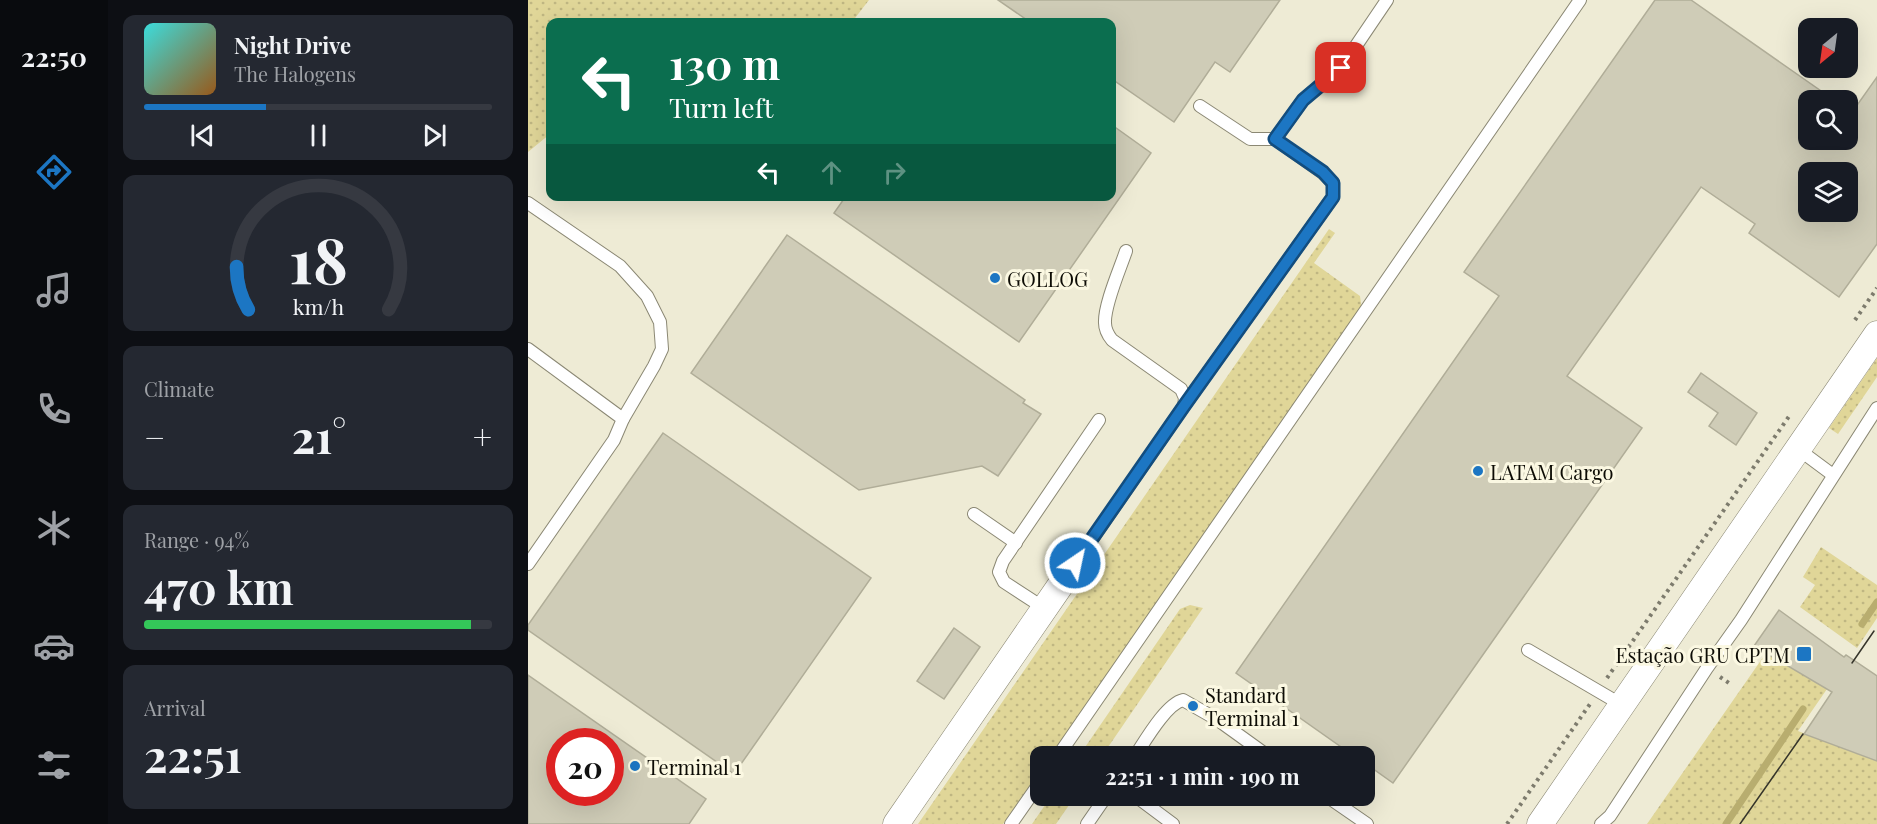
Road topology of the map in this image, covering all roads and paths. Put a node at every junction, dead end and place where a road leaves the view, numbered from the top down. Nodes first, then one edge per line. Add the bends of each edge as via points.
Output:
1 (1387, 0) edge
2 (1580, 0) edge
3 (1200, 106) dead end
4 (1275, 139) junction
5 (528, 202) edge
6 (1126, 251) dead end
7 (1877, 288) edge
8 (1851, 326) dead end
9 (1877, 334) edge
10 (528, 349) edge
11 (1184, 406) junction
12 (1877, 408) edge
13 (1793, 411) dead end
14 (623, 419) junction
15 (1099, 420) dead end
16 (1798, 449) junction
17 (1833, 475) junction
18 (974, 514) dead end
19 (1016, 543) junction
20 (528, 564) edge
21 (1062, 583) joint
22 (1044, 608) junction
23 (1528, 650) dead end
24 (1598, 691) junction
25 (1622, 705) junction
26 (1065, 746) edge
27 (1142, 746) edge
28 (1254, 746) edge
29 (1030, 797) edge
30 (1099, 806) edge
31 (1149, 806) edge
32 (1341, 806) edge
33 (896, 824) edge
34 (1011, 824) edge
35 (1087, 824) edge
36 (1173, 824) edge
37 (1367, 824) edge
38 (1507, 824) edge
39 (1540, 824) edge
40 (1601, 824) edge

1 - 4 lane via 1341,68 1303,100
2 - 26 lane
3 - 4 lane via 1250,140
4 - 11 lane via 1323,172 1333,183 1333,197
5 - 14 lane via 620,266 647,296 660,322 662,349
6 - 11 lane via 1106,313 1107,334 1181,389
7 - 8 path
9 - 16 street
10 - 14 lane
11 - 21 lane
12 - 17 lane
13 - 24 path
14 - 20 lane via 614,440
15 - 19 lane
16 - 17 lane
16 - 25 street
17 - 40 lane via 1741,620
18 - 19 lane
19 - 22 lane via 999,572 1004,582
21 - 22 street
22 - 33 street
23 - 24 lane
24 - 25 lane
24 - 38 path
25 - 39 street
27 - 28 lane via 1165,714 1183,700
29 - 34 lane
30 - 35 lane
31 - 36 lane
32 - 37 lane

